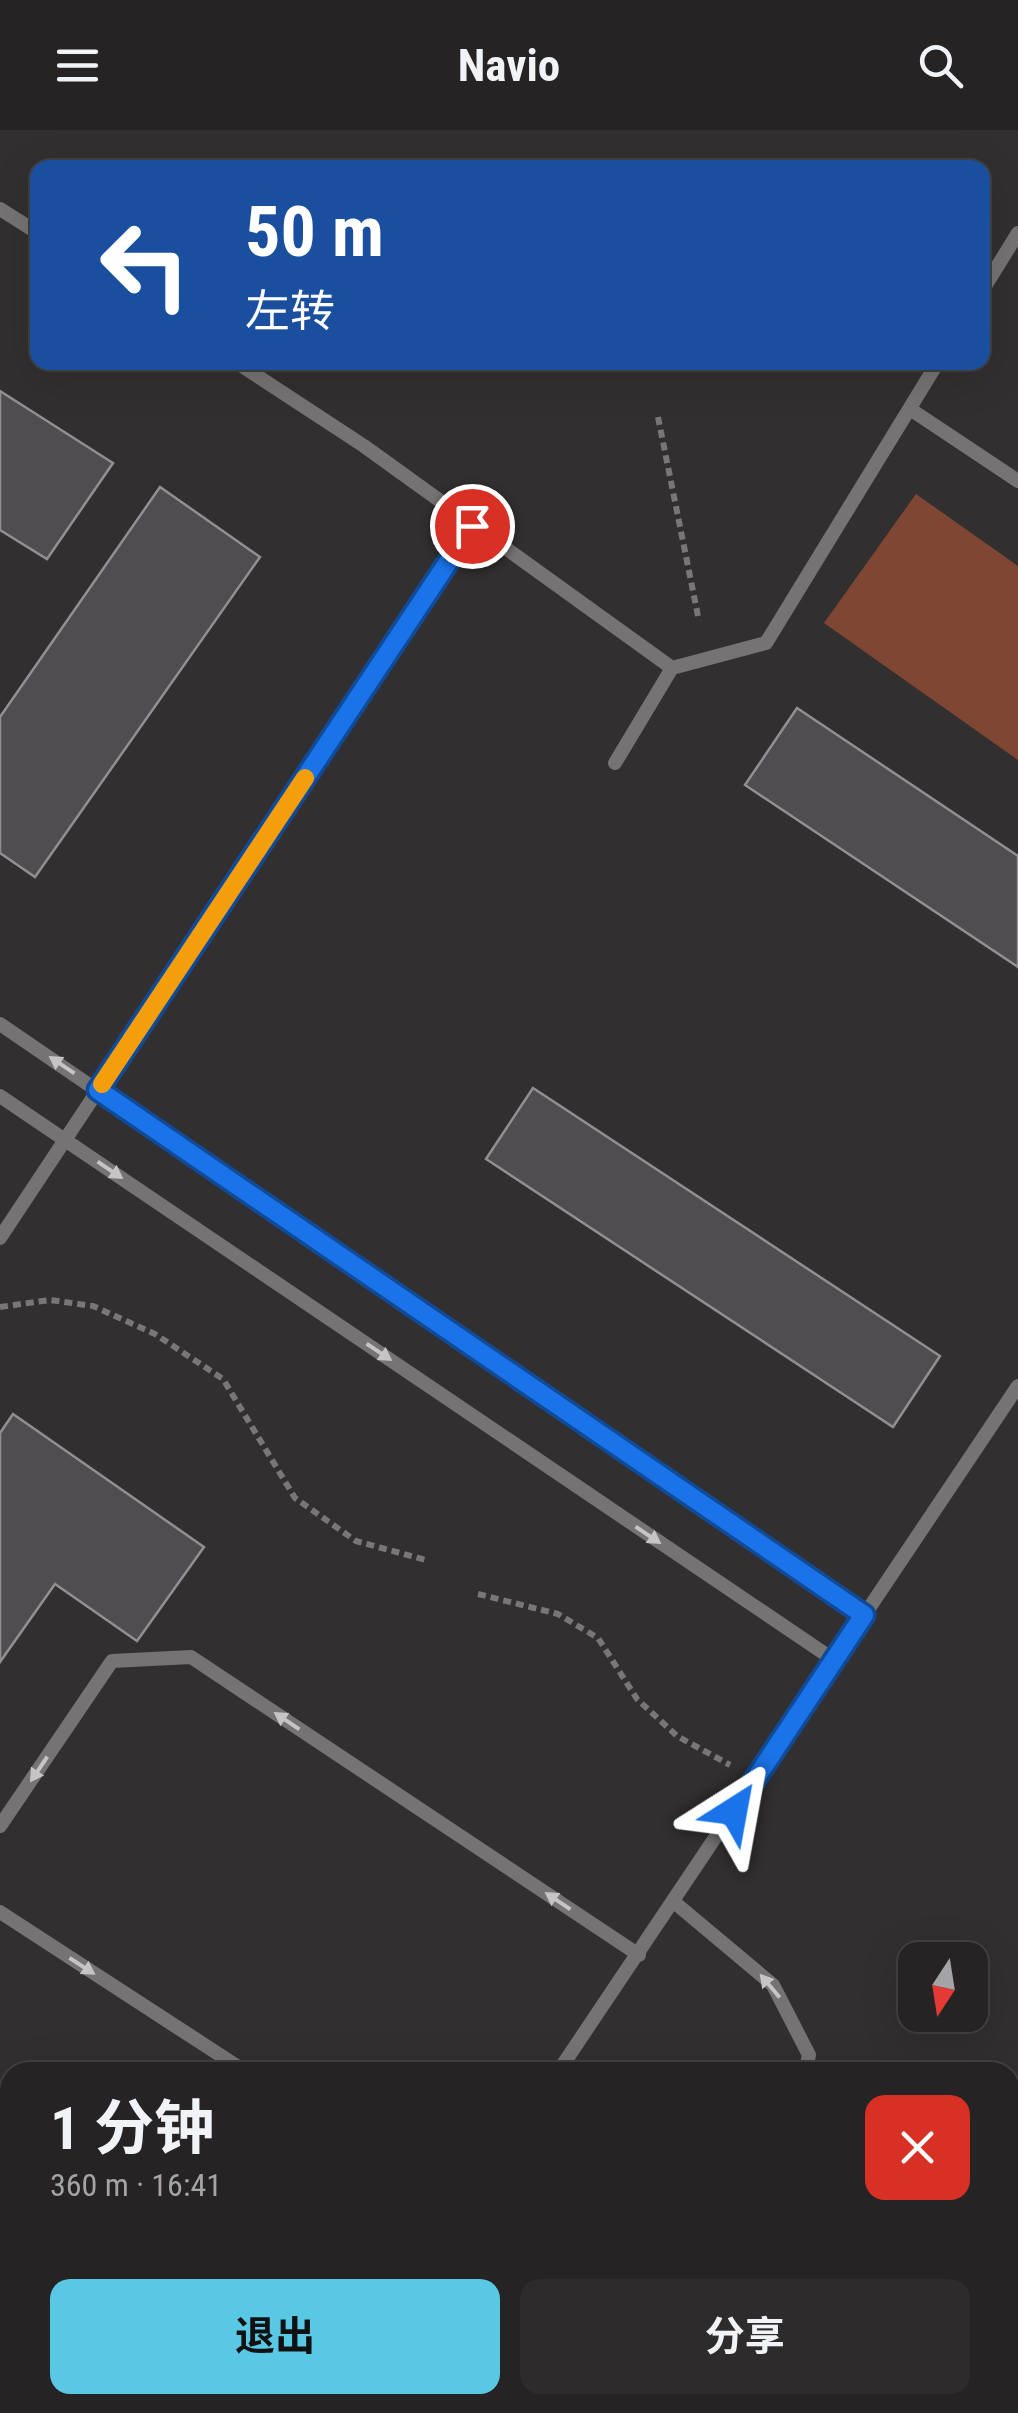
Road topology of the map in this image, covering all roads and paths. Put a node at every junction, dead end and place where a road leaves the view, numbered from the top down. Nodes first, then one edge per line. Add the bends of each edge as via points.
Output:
1 (0, 208) edge
2 (30, 228) edge
3 (1018, 233) edge
4 (990, 278) edge
5 (248, 370) edge
6 (933, 370) edge
7 (910, 409) junction
8 (658, 417) dead end
9 (1018, 482) edge
10 (472, 526) junction
11 (699, 621) dead end
12 (672, 668) junction
13 (615, 763) dead end
14 (0, 1024) edge
15 (98, 1090) junction
16 (0, 1096) edge
17 (65, 1140) junction
18 (0, 1238) edge
19 (0, 1307) edge
20 (1018, 1386) edge
21 (426, 1560) dead end
22 (478, 1594) dead end
23 (864, 1615) junction
24 (834, 1660) junction
25 (730, 1765) dead end
26 (0, 1826) edge
27 (674, 1902) junction
28 (0, 1912) edge
29 (640, 1955) junction
30 (231, 2062) edge
31 (565, 2062) edge
32 (807, 2062) edge

1 - 2 lane
3 - 4 lane
5 - 10 lane
6 - 7 lane
7 - 9 lane
7 - 12 lane via 766,643
8 - 11 path
10 - 12 lane
10 - 15 lane
12 - 13 lane
15 -> 14 lane
15 - 17 lane
15 - 23 lane
16 - 17 lane
17 - 18 lane
17 -> 24 lane
19 - 21 path via 50,1300 92,1306 155,1334 224,1378 295,1498 356,1541
20 - 23 lane
22 - 25 path via 558,1614 598,1638 636,1699 677,1736
23 - 24 lane
24 - 27 lane
29 -> 26 lane via 191,1657 112,1661
27 - 29 lane
32 -> 27 lane via 774,1986
28 -> 30 lane
29 - 31 lane

